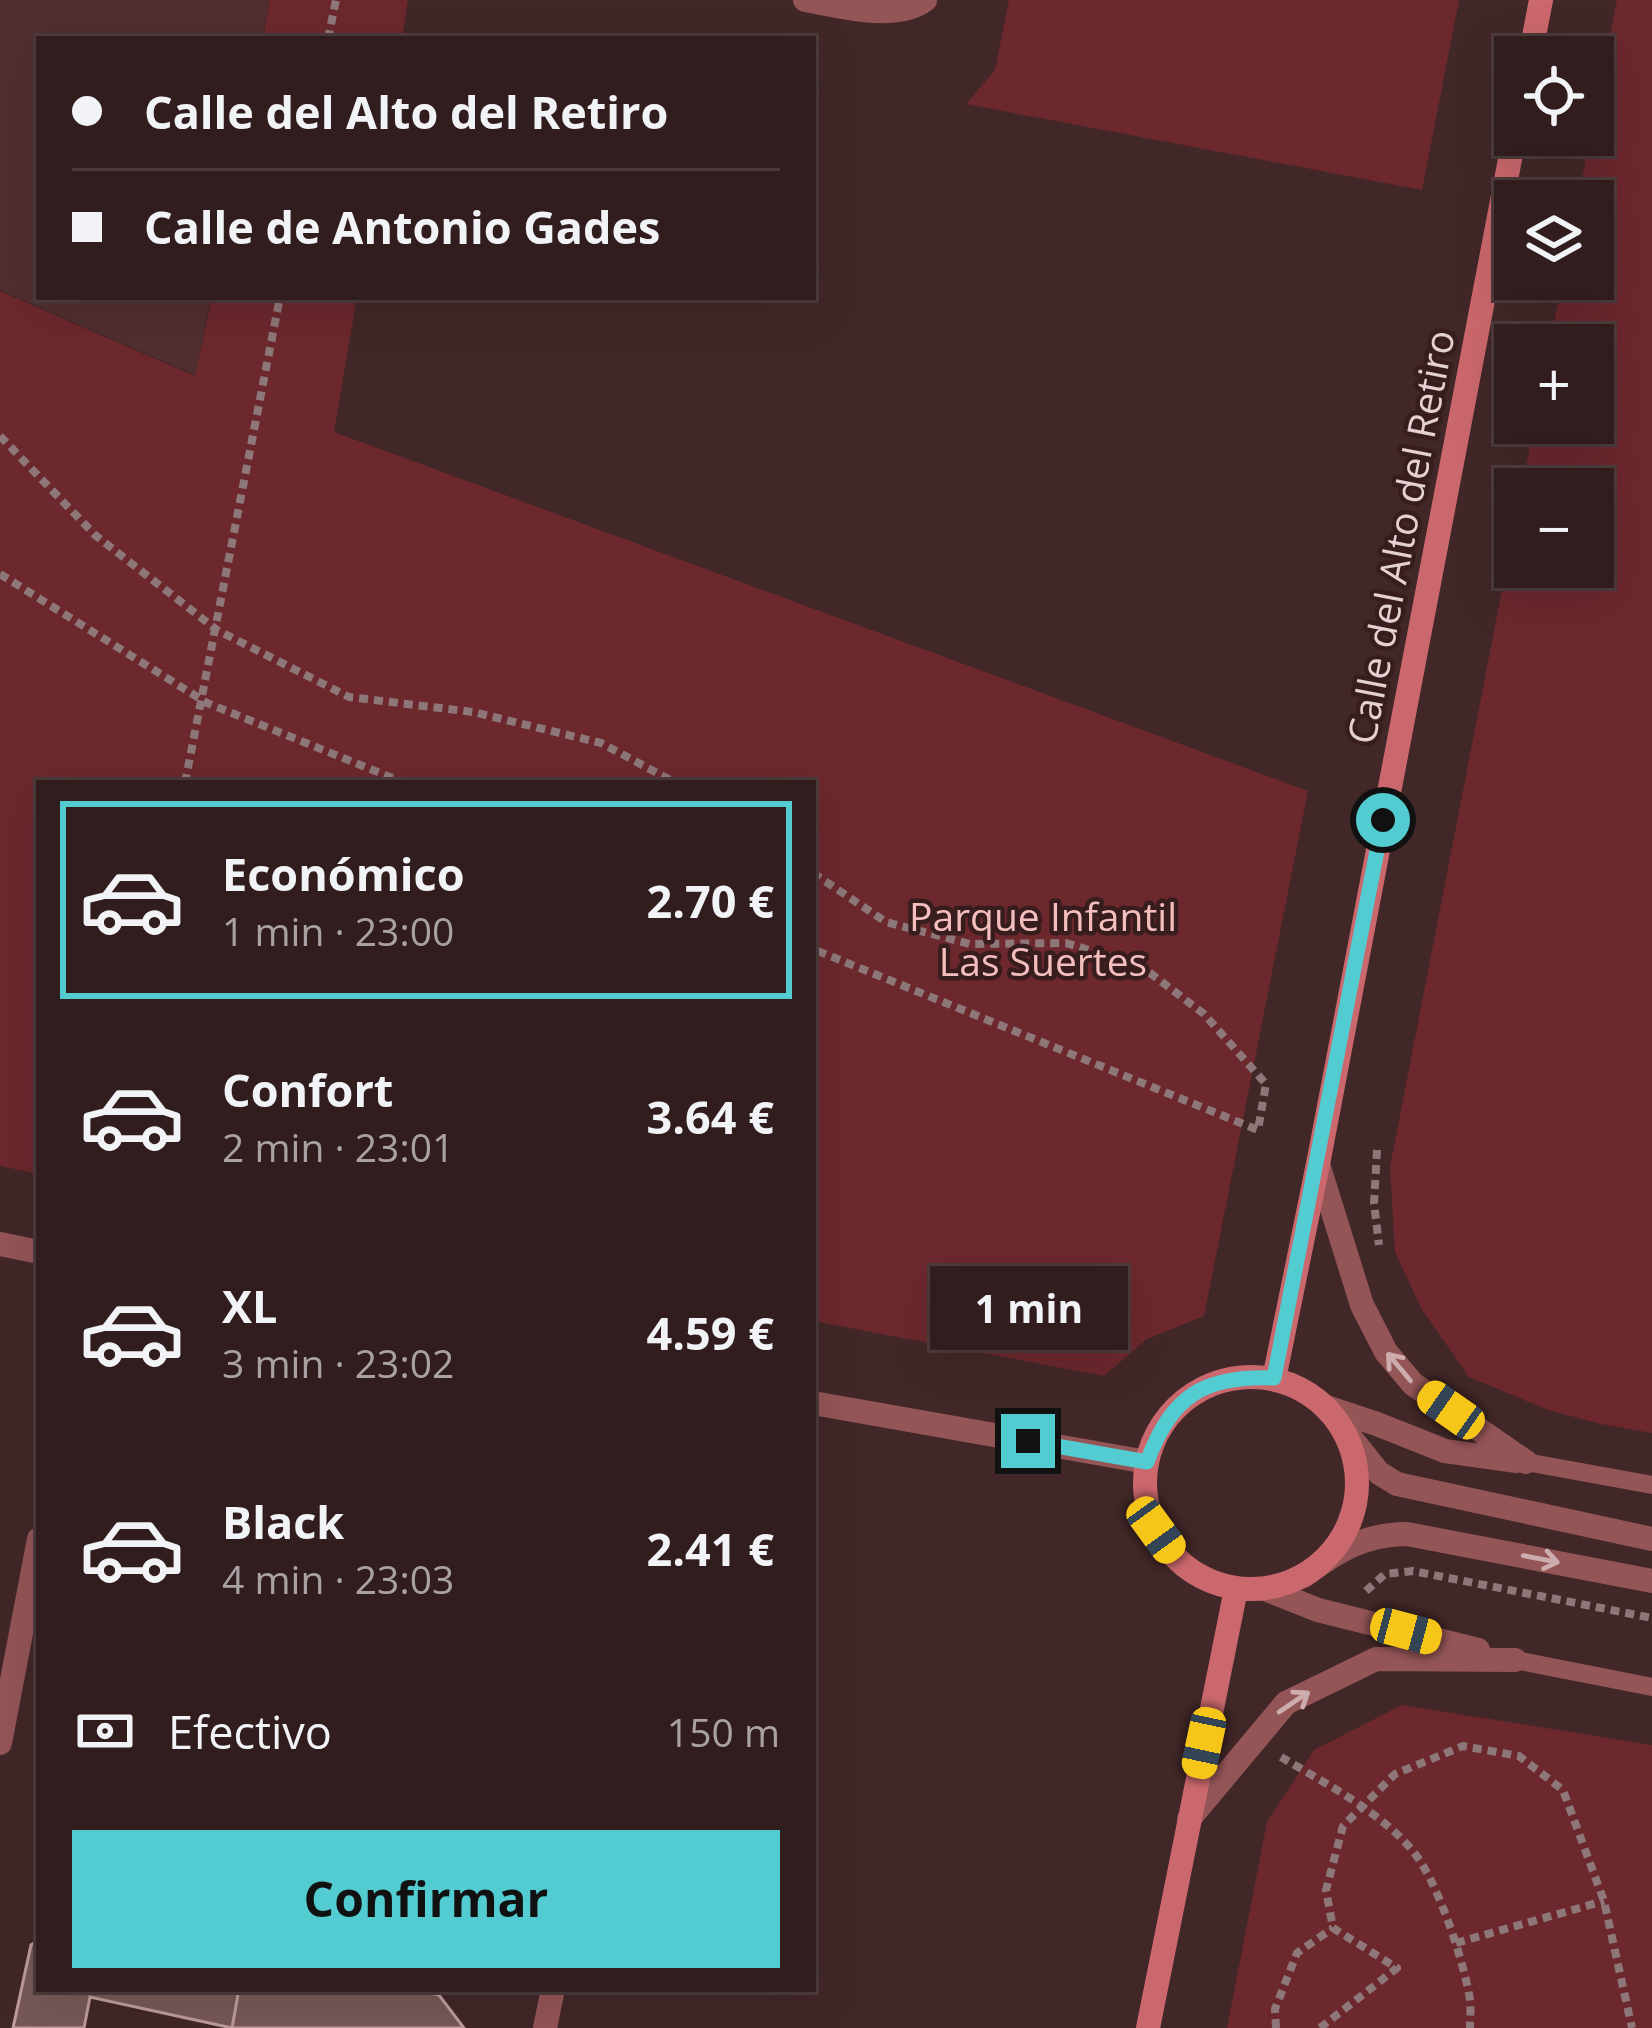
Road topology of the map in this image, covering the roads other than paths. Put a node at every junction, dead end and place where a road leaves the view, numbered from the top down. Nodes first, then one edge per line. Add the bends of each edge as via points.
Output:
1 (805, 0) edge
2 (925, 0) edge
3 (1540, 0) edge
4 (1534, 36) edge
5 (1511, 156) edge
6 (1318, 1164) junction
7 (0, 1244) edge
8 (36, 1251) edge
9 (1274, 1378) junction
10 (816, 1404) edge
11 (1334, 1417) junction
12 (1147, 1462) junction
13 (1526, 1462) junction
14 (1652, 1485) edge
15 (1652, 1538) edge
16 (36, 1555) edge
17 (1304, 1576) junction
18 (1652, 1581) edge
19 (1236, 1589) junction
20 (1265, 1589) junction
21 (1516, 1660) junction
22 (1652, 1687) edge
23 (0, 1743) edge
24 (1189, 1819) junction
25 (552, 1992) edge
26 (545, 2028) edge
27 (1148, 2028) edge

1 - 2 street via 859,10 901,10
3 - 4 main road
5 - 6 main road, Calle del Alto del Retiro
6 - 9 main road, Calle del Alto del Retiro
13 -> 6 street via 1413,1384 1386,1352 1362,1305
7 - 8 street
9 - 11 main road via 1302,1389
9 - 12 main road via 1208,1385 1179,1404
10 - 12 street
11 - 13 street via 1377,1424 1444,1451
11 - 15 street via 1397,1484
11 - 17 main road via 1355,1458 1358,1492 1331,1554
12 - 19 main road via 1156,1530 1176,1558
13 - 14 lane
16 - 23 street
17 -> 18 street via 1358,1541 1391,1534
17 - 20 main road
19 - 20 main road
19 - 24 main road
20 - 21 street
21 - 22 lane
24 -> 21 street via 1286,1702 1376,1659
24 - 27 main road
25 - 26 street

